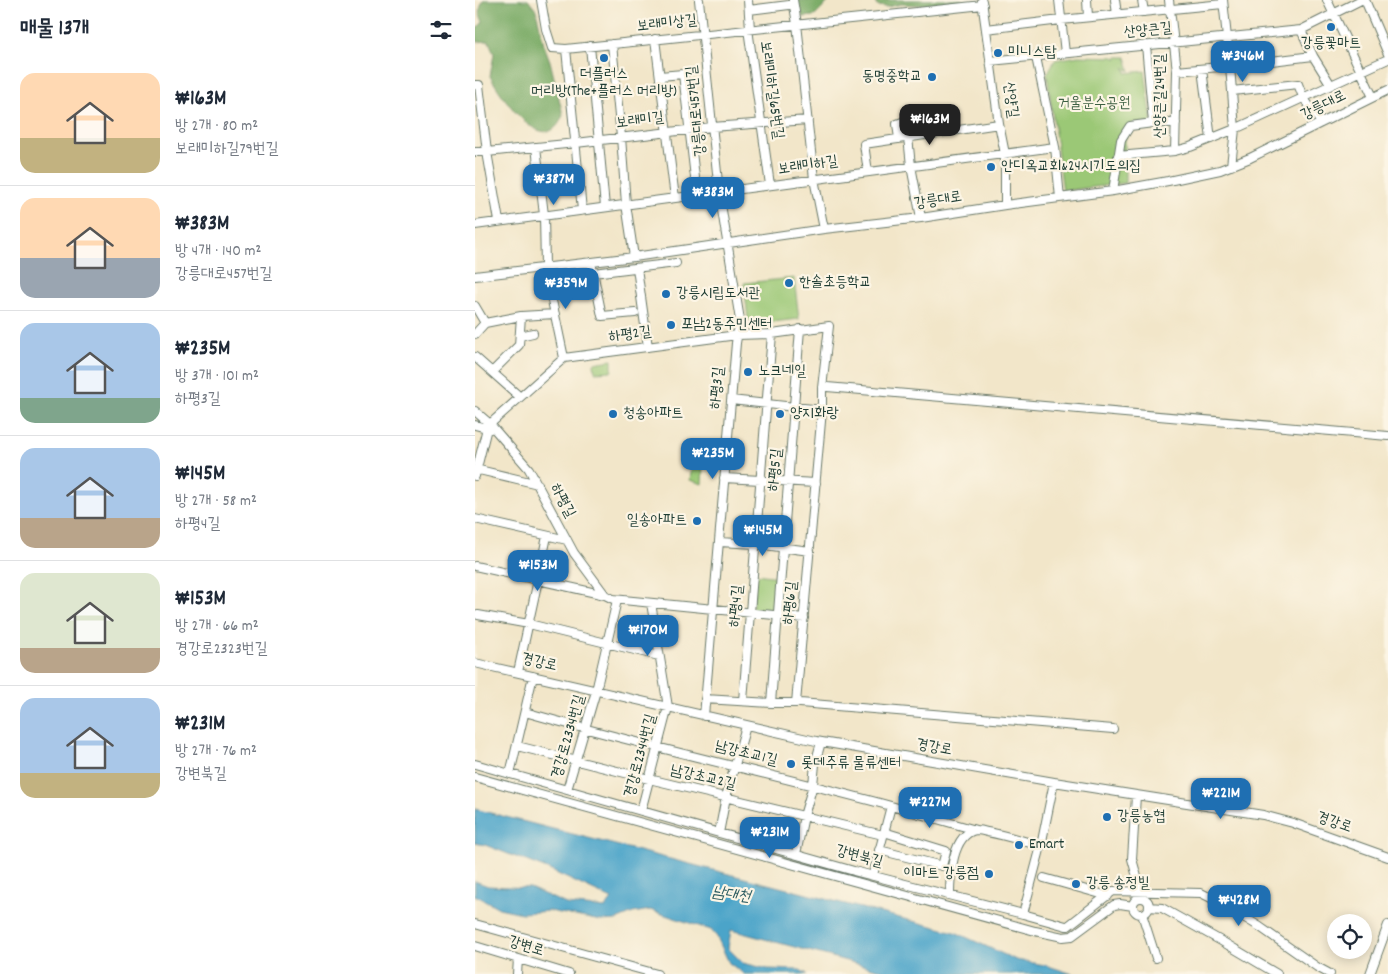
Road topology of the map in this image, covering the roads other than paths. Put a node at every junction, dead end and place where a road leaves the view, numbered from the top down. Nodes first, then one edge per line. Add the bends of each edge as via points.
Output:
1 (541, 0) edge
2 (699, 0) edge
3 (748, 0) edge
4 (1059, 0) edge
5 (1087, 0) edge
6 (1115, 0) edge
7 (1143, 0) edge
8 (1169, 0) edge
9 (1327, 0) edge
10 (1363, 0) edge
11 (791, 2) edge
12 (982, 2) edge
13 (1223, 2) edge
14 (1198, 3) edge
15 (749, 10) junction
16 (1170, 10) junction
17 (1144, 12) junction
18 (1334, 13) junction
19 (1117, 14) junction
20 (1088, 17) junction
21 (1061, 20) junction
22 (797, 24) junction
23 (749, 29) junction
24 (986, 29) junction
25 (1301, 30) junction
26 (703, 34) junction
27 (1227, 38) junction
28 (655, 39) junction
29 (1174, 42) junction
30 (612, 44) junction
31 (1146, 45) junction
32 (590, 46) junction
33 (566, 49) junction
34 (1065, 53) junction
35 (1388, 54) edge
36 (1313, 56) junction
37 (1036, 57) junction
38 (1388, 59) edge
39 (990, 61) junction
40 (1230, 66) junction
41 (1202, 69) junction
42 (1177, 70) junction
43 (1361, 72) junction
44 (660, 76) junction
45 (475, 85) edge
46 (1331, 85) junction
47 (1388, 90) edge
48 (1232, 91) junction
49 (1303, 97) junction
50 (1373, 97) junction
51 (808, 120) junction
52 (905, 121) dead end
53 (761, 123) junction
54 (1153, 123) junction
55 (1176, 123) junction
56 (999, 124) junction
57 (1321, 124) junction
58 (712, 127) junction
59 (690, 129) junction
60 (1235, 129) junction
61 (667, 132) junction
62 (621, 137) junction
63 (907, 137) junction
64 (899, 139) junction
65 (1211, 139) junction
66 (599, 140) junction
67 (576, 143) junction
68 (536, 147) junction
69 (1055, 147) junction
70 (1175, 151) junction
71 (475, 152) edge
72 (487, 152) junction
73 (1005, 154) junction
74 (1118, 156) junction
75 (911, 166) junction
76 (1231, 166) junction
77 (868, 172) junction
78 (814, 179) junction
79 (770, 185) junction
80 (1113, 191) junction
81 (719, 192) junction
82 (697, 195) junction
83 (675, 198) junction
84 (1060, 198) junction
85 (626, 204) junction
86 (1005, 205) junction
87 (605, 207) junction
88 (582, 210) junction
89 (544, 215) junction
90 (921, 218) junction
91 (499, 221) junction
92 (475, 225) edge
93 (824, 229) junction
94 (728, 243) junction
95 (634, 257) junction
96 (591, 262) junction
97 (676, 263) dead end
98 (545, 267) junction
99 (637, 268) junction
100 (593, 272) junction
101 (475, 276) edge
102 (475, 306) edge
103 (635, 313) dead end
104 (555, 314) junction
105 (521, 316) junction
106 (485, 322) junction
107 (829, 326) joint
108 (800, 329) junction
109 (533, 333) dead end
110 (475, 334) edge
111 (772, 334) junction
112 (737, 335) junction
113 (520, 336) junction
114 (648, 347) junction
115 (475, 357) edge
116 (564, 358) junction
117 (492, 372) junction
118 (827, 387) dead end
119 (520, 397) junction
120 (731, 400) junction
121 (767, 405) junction
122 (795, 408) junction
123 (822, 410) junction
124 (475, 411) edge
125 (475, 425) edge
126 (490, 427) junction
127 (1388, 436) edge
128 (478, 448) edge
129 (476, 471) edge
130 (725, 478) junction
131 (761, 480) junction
132 (789, 482) junction
133 (816, 483) junction
134 (538, 484) junction
135 (475, 519) edge
136 (547, 536) junction
137 (567, 540) junction
138 (719, 542) junction
139 (756, 544) junction
140 (784, 548) junction
141 (810, 551) junction
142 (475, 566) edge
143 (538, 580) junction
144 (605, 595) junction
145 (617, 600) junction
146 (651, 603) junction
147 (713, 610) junction
148 (750, 613) junction
149 (478, 615) dead end
150 (778, 615) junction
151 (804, 618) junction
152 (529, 624) junction
153 (607, 643) junction
154 (659, 656) junction
155 (475, 662) edge
156 (518, 672) junction
157 (533, 676) junction
158 (596, 691) junction
159 (705, 699) junction
160 (743, 701) junction
161 (771, 703) junction
162 (800, 703) dead end
163 (668, 707) junction
164 (525, 712) junction
165 (704, 716) junction
166 (746, 726) junction
167 (585, 729) junction
168 (1113, 729) dead end
169 (821, 742) junction
170 (517, 746) junction
171 (658, 747) junction
172 (576, 761) junction
173 (475, 764) edge
174 (735, 766) junction
175 (510, 774) junction
176 (475, 777) edge
177 (649, 779) junction
178 (1054, 782) junction
179 (813, 784) junction
180 (567, 790) junction
181 (1136, 796) junction
182 (726, 797) junction
183 (891, 806) junction
184 (641, 811) junction
185 (804, 816) junction
186 (976, 830) junction
187 (719, 833) junction
188 (883, 834) junction
189 (1041, 846) junction
190 (879, 850) junction
191 (796, 854) junction
192 (1388, 857) edge
193 (873, 875) junction
194 (1043, 878) dead end
195 (950, 895) junction
196 (1141, 895) junction
197 (1108, 896) junction
198 (1133, 906) junction
199 (1149, 907) junction
200 (1023, 914) junction
201 (1142, 914) junction
202 (475, 924) edge
203 (1388, 925) edge
204 (475, 946) edge
205 (1156, 958) dead end
206 (518, 959) junction
207 (517, 974) edge
208 (569, 974) edge
209 (657, 974) edge
210 (1277, 974) edge
211 (1330, 974) edge
212 (1370, 974) edge

1 - 33 street via 552,48
2 - 26 street, 강릉대로457번길
3 - 15 street, 보래미하길65번길
4 - 21 street
5 - 20 street
6 - 19 street
7 - 17 street
8 - 16 street, 산양큰길24번길
9 - 18 street
10 - 18 street, 산양큰길
10 - 35 street
11 - 15 street
11 - 22 street
12 - 22 street, 보래미상길
12 - 24 street, 산양길
13 - 14 street
13 - 27 street
14 - 16 street
15 - 23 street, 보래미하길65번길
16 - 17 street
16 - 29 street, 산양큰길24번길
17 - 19 street
18 - 25 street, 산양큰길
18 - 43 street
19 - 20 street
20 - 21 street
21 - 24 street
21 - 34 street
22 - 23 street, 보래미상길
22 - 51 street
23 - 26 street, 보래미상길
23 - 53 street, 보래미하길65번길
24 - 39 street, 산양길
25 - 27 street, 산양큰길
25 - 36 street
26 - 28 street, 보래미상길
26 - 58 street, 강릉대로457번길
27 - 29 street, 산양큰길
27 - 40 street
28 - 30 street, 보래미상길
28 - 44 street
29 - 31 street, 산양큰길
29 - 42 street, 산양큰길24번길
30 - 32 street, 보래미상길
30 - 62 street
31 - 34 street, 산양큰길
31 - 54 street
32 - 33 street, 보래미상길
32 - 66 street
33 - 67 street
34 - 37 street, 산양큰길
36 - 40 street
36 - 46 street
37 - 39 street, 산양큰길
37 - 69 street
38 - 43 street
39 - 56 street, 산양길
40 - 41 street
40 - 48 street
41 - 42 street
41 - 65 street
42 - 55 street, 산양큰길24번길
43 - 46 street
43 - 50 street
44 - 59 street via 683,74
44 - 61 street
45 - 72 street via 479,85
46 - 49 street
47 - 50 street, 강릉대로
48 - 49 street via 1298,84
48 - 60 street
49 - 57 street
49 - 60 street
50 - 57 street, 강릉대로
51 - 53 street, 보래미길
51 - 78 street
52 - 64 street via 897,124
53 - 58 street, 보래미길
53 - 79 street, 보래미하길65번길
54 - 55 street
54 - 74 street via 1130,126 1121,140
55 - 70 street, 산양큰길24번길
56 - 63 street
56 - 73 street, 산양길
57 - 76 street, 강릉대로
58 - 59 street, 보래미길
58 - 81 street, 강릉대로457번길
59 - 61 street, 보래미길
59 - 82 street
60 - 65 street
60 - 76 street
61 - 62 street, 보래미길
61 - 83 street
62 - 66 street, 보래미길
62 - 85 street
63 - 64 street
63 - 75 street
64 - 77 street via 864,144
65 - 70 street
66 - 67 street, 보래미길
66 - 87 street
67 - 68 street, 보래미길
67 - 88 street
68 - 72 street, 보래미길
68 - 89 street
69 - 73 street, 보래미하길
69 - 84 street
70 - 74 street
71 - 72 street, 보래미길
72 - 91 street
73 - 75 street, 보래미하길
73 - 86 street, 산양길
74 - 80 street
75 - 77 street, 보래미하길
75 - 90 street
76 - 80 street, 강릉대로
77 - 78 street, 보래미하길
78 - 79 street, 보래미하길
78 - 93 street
79 - 81 street, 보래미하길
80 - 84 street, 강릉대로
81 - 82 street, 보래미하길
81 - 94 street, 강릉대로457번길
82 - 83 street, 보래미하길
83 - 85 street, 보래미하길
84 - 86 street, 강릉대로
85 - 87 street, 보래미하길
85 - 95 street
86 - 90 street, 강릉대로
87 - 88 street, 보래미하길
88 - 89 street, 보래미하길
89 - 91 street, 보래미하길
89 - 98 street
90 - 93 street, 강릉대로
91 - 92 street, 보래미하길
93 - 94 street, 강릉대로
94 - 95 street, 강릉대로
94 - 112 street, 하평3길 via 740,320
95 - 96 street, 강릉대로
96 - 98 street, 강릉대로
96 - 100 street
97 - 99 street
98 - 101 street, 강릉대로
98 - 104 street
99 - 100 street
99 - 114 street
100 - 103 street via 602,316
102 - 106 street
104 - 105 street
104 - 116 street
105 - 106 street
105 - 113 street
106 - 110 street
107 - 108 street, 하평2길
107 - 123 street, 하평6길
108 - 111 street, 하평2길
108 - 122 street, 하평5길
109 - 113 street
111 - 112 street, 하평2길
111 - 121 street, 하평4길
112 - 114 street, 하평2길
112 - 120 street, 하평3길
113 - 117 street via 519,345
114 - 116 street, 하평2길
115 - 117 street
116 - 119 street
117 - 119 street
118 - 127 street
119 - 126 street
120 - 121 street
120 - 130 street, 하평3길
121 - 122 street
121 - 131 street, 하평4길
122 - 123 street
122 - 132 street, 하평5길
123 - 133 street, 하평6길
124 - 126 street, 하평길
125 - 126 street
126 - 128 street
126 - 134 street, 하평길 via 529,469
128 - 129 street
129 - 134 street
130 - 131 street
130 - 138 street, 하평3길
131 - 132 street
131 - 139 street, 하평4길
132 - 133 street
132 - 140 street, 하평5길
133 - 141 street, 하평6길
134 - 137 street, 하평길
135 - 136 street
136 - 137 street
136 - 143 street
137 - 144 street, 하평길
138 - 139 street
138 - 147 street, 하평3길
139 - 140 street
139 - 148 street, 하평4길
140 - 141 street
140 - 150 street, 하평5길
141 - 151 street, 하평6길
142 - 143 street
143 - 144 street
143 - 152 street
144 - 145 street
145 - 146 street
145 - 153 street, 경강로2334번길
146 - 147 street
146 - 154 street
147 - 148 street
147 - 159 street, 하평3길
148 - 150 street
148 - 160 street, 하평4길
149 - 152 street
150 - 151 street
150 - 161 street, 하평5길
151 - 161 street, 하평6길 via 796,703
152 - 153 street
152 - 156 street
153 - 154 street
153 - 158 street, 경강로2334번길
154 - 163 street
155 - 156 street, 경강로
156 - 157 street, 경강로
157 - 158 street, 경강로
157 - 164 street
158 - 163 street, 경강로
158 - 167 street, 경강로2334번길
159 - 160 street, 하평6길
159 - 165 street, 하평3길
160 - 161 street, 하평6길
162 - 168 street
163 - 165 street, 경강로
163 - 171 street, 경강로2344번길
164 - 167 street, 남강초교1길
164 - 170 street
165 - 166 street, 경강로
166 - 169 street, 경강로
166 - 174 street
167 - 171 street, 남강초교1길
167 - 172 street, 경강로2334번길
169 - 178 street, 경강로
169 - 179 street
170 - 172 street, 남강초교2길
170 - 175 street
171 - 174 street, 남강초교1길
171 - 177 street, 경강로2344번길
172 - 177 street, 남강초교2길
172 - 180 street, 경강로2334번길
173 - 175 street, 강변북길
174 - 179 street, 남강초교1길
174 - 182 street
175 - 180 street, 강변북길
176 - 198 street via 1063,937 1072,936 1114,905
177 - 182 street, 남강초교2길
177 - 184 street, 경강로2344번길
178 - 181 street, 경강로
178 - 189 street
179 - 183 street, 남강초교1길
179 - 185 street
180 - 184 street, 강변북길
181 - 192 street, 경강로 via 1263,815
181 - 196 street via 1132,859
182 - 185 street, 남강초교2길
182 - 187 street
183 - 186 street, 남강초교1길
183 - 188 street
184 - 187 street, 강변북길
185 - 188 street, 남강초교2길
185 - 191 street
186 - 189 street, 남강초교1길
186 - 195 street via 966,835 956,849
187 - 191 street, 강변북길
188 - 190 street
188 - 190 street, 남강초교2길 via 946,851 942,866
189 - 200 street
190 - 193 street
191 - 193 street, 강변북길
193 - 195 street, 강변북길
194 - 197 street
195 - 200 street, 강변북길
196 - 197 street, 강변북길 via 1113,891
196 - 198 street
196 - 199 street
196 - 211 street, 강변북길 via 1201,893 1260,927
197 - 200 street, 강변북길 via 1068,926
198 - 201 street via 1137,913
199 - 201 street
199 - 210 street via 1162,908
201 - 205 street
202 - 209 street
203 - 212 street
204 - 206 street, 강변로
206 - 207 street
206 - 208 street, 강변로

